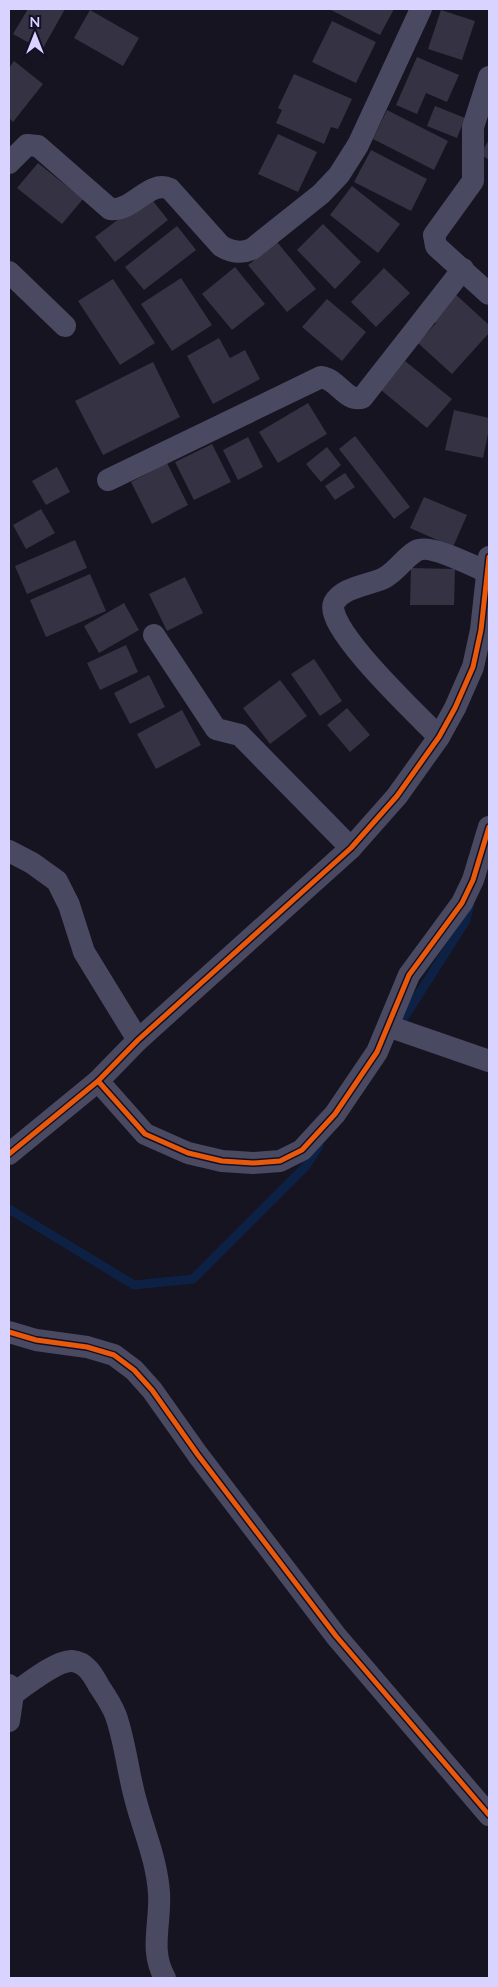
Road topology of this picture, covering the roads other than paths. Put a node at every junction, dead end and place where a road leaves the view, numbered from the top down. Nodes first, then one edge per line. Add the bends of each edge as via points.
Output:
1 (420, 9) edge
2 (489, 77) edge
3 (9, 163) edge
4 (463, 269) junction
5 (9, 272) edge
6 (489, 294) edge
7 (65, 326) dead end
8 (108, 480) dead end
9 (488, 565) edge
10 (154, 636) dead end
11 (439, 737) junction
12 (489, 827) edge
13 (351, 848) junction
14 (9, 851) edge
15 (391, 1027) junction
16 (138, 1040) junction
17 (489, 1061) edge
18 (98, 1081) junction
19 (11, 1152) edge
20 (9, 1332) edge
21 (11, 1689) edge
22 (9, 1721) edge
23 (489, 1815) edge
24 (165, 1978) edge

1 - 3 street via 358,144 340,175 252,249 244,252 228,251 221,246 165,187 154,188 126,207 110,209 38,146 22,148
2 - 4 street via 473,128 474,181 434,236 436,246
4 - 6 street
4 - 8 street via 362,398 351,397 332,380 321,377
5 - 7 street
9 - 11 street via 474,667
9 - 11 street via 423,548 389,575 351,590 333,604 336,622 356,651
10 - 13 street via 216,729 240,736
11 - 13 street via 397,796
12 - 15 street via 473,880 462,903 409,975
13 - 16 street
14 - 16 street via 57,881 69,905 84,952
15 - 17 street
15 - 18 street via 335,1114 302,1150 280,1160 245,1162 188,1154 146,1134
16 - 18 street
18 - 19 street
20 - 23 street via 28,1339 87,1347 114,1355 134,1370 336,1636
21 - 22 street
21 - 24 street via 59,1664 72,1661 83,1665 94,1676 115,1714 136,1804 151,1846 159,1893 157,1964

